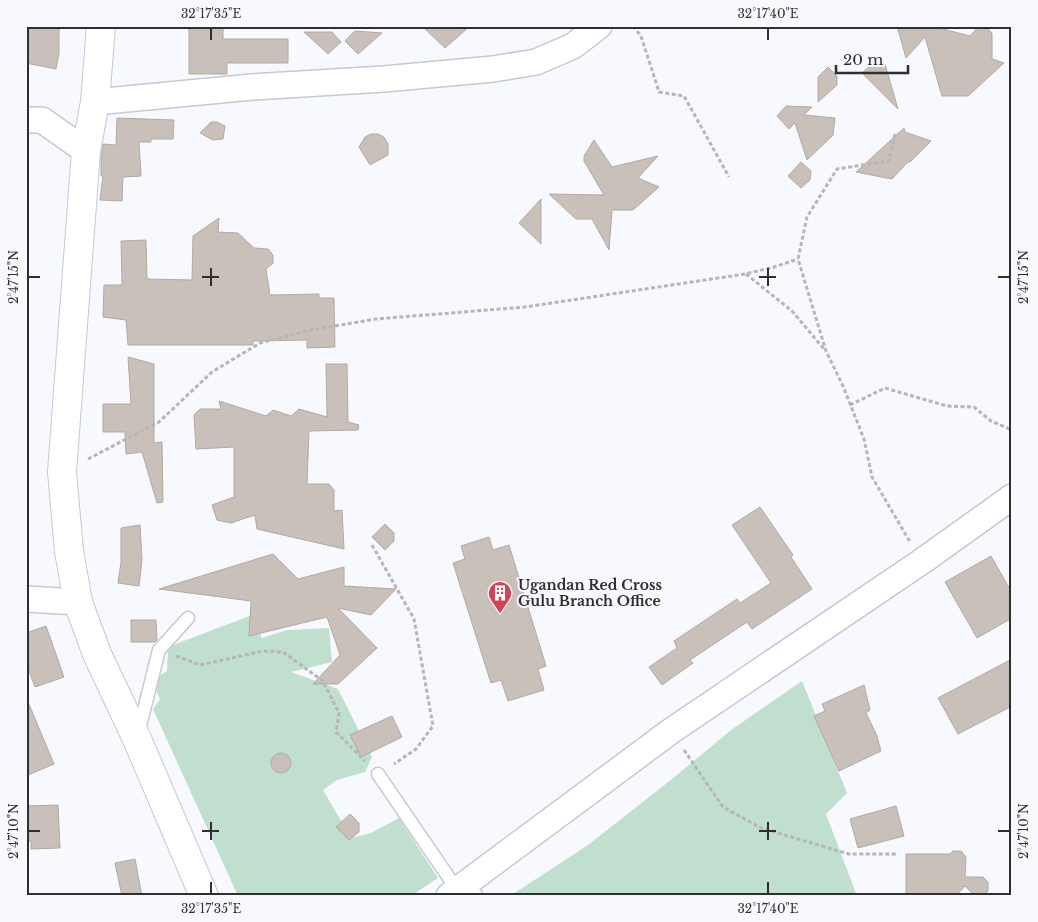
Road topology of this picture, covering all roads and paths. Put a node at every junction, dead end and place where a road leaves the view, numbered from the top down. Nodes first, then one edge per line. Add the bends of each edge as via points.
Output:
1 (102, 26) edge
2 (599, 26) edge
3 (633, 26) edge
4 (94, 102) junction
5 (26, 120) edge
6 (894, 134) dead end
7 (86, 151) junction
8 (729, 177) dead end
9 (798, 259) junction
10 (745, 274) junction
11 (826, 351) junction
12 (850, 406) junction
13 (1012, 430) edge
14 (62, 472) junction
15 (1012, 497) edge
16 (372, 545) dead end
17 (921, 562) junction
18 (26, 599) edge
19 (78, 602) junction
20 (188, 618) dead end
21 (159, 650) junction
22 (671, 731) junction
23 (137, 739) junction
24 (378, 774) junction
25 (898, 854) dead end
26 (463, 892) edge
27 (204, 896) edge

1 - 4 street
2 - 4 street via 572,46 536,62 493,69
3 - 8 path via 641,36 659,92 684,96
4 - 7 street
5 - 7 street via 42,120
6 - 9 path via 888,161 837,169 807,217
7 - 14 street
9 - 10 path
9 - 11 path
10 - 11 path via 792,310
10 - 14 path via 525,307 376,319 260,343 212,372 159,422
11 - 12 path
12 - 13 path via 885,388 948,406 974,407 991,421
12 - 17 path via 864,438 872,477
14 - 19 street via 69,551
15 - 17 street
16 - 24 path via 414,619 433,726 416,749
17 - 22 street
18 - 19 street
19 - 23 street via 97,654
20 - 21 lane
21 - 23 lane
21 - 24 path via 200,666 263,651 283,652 323,681 339,712 336,732
22 - 25 path via 723,807 761,828 849,854
22 - 26 street
23 - 27 street
24 - 26 lane

